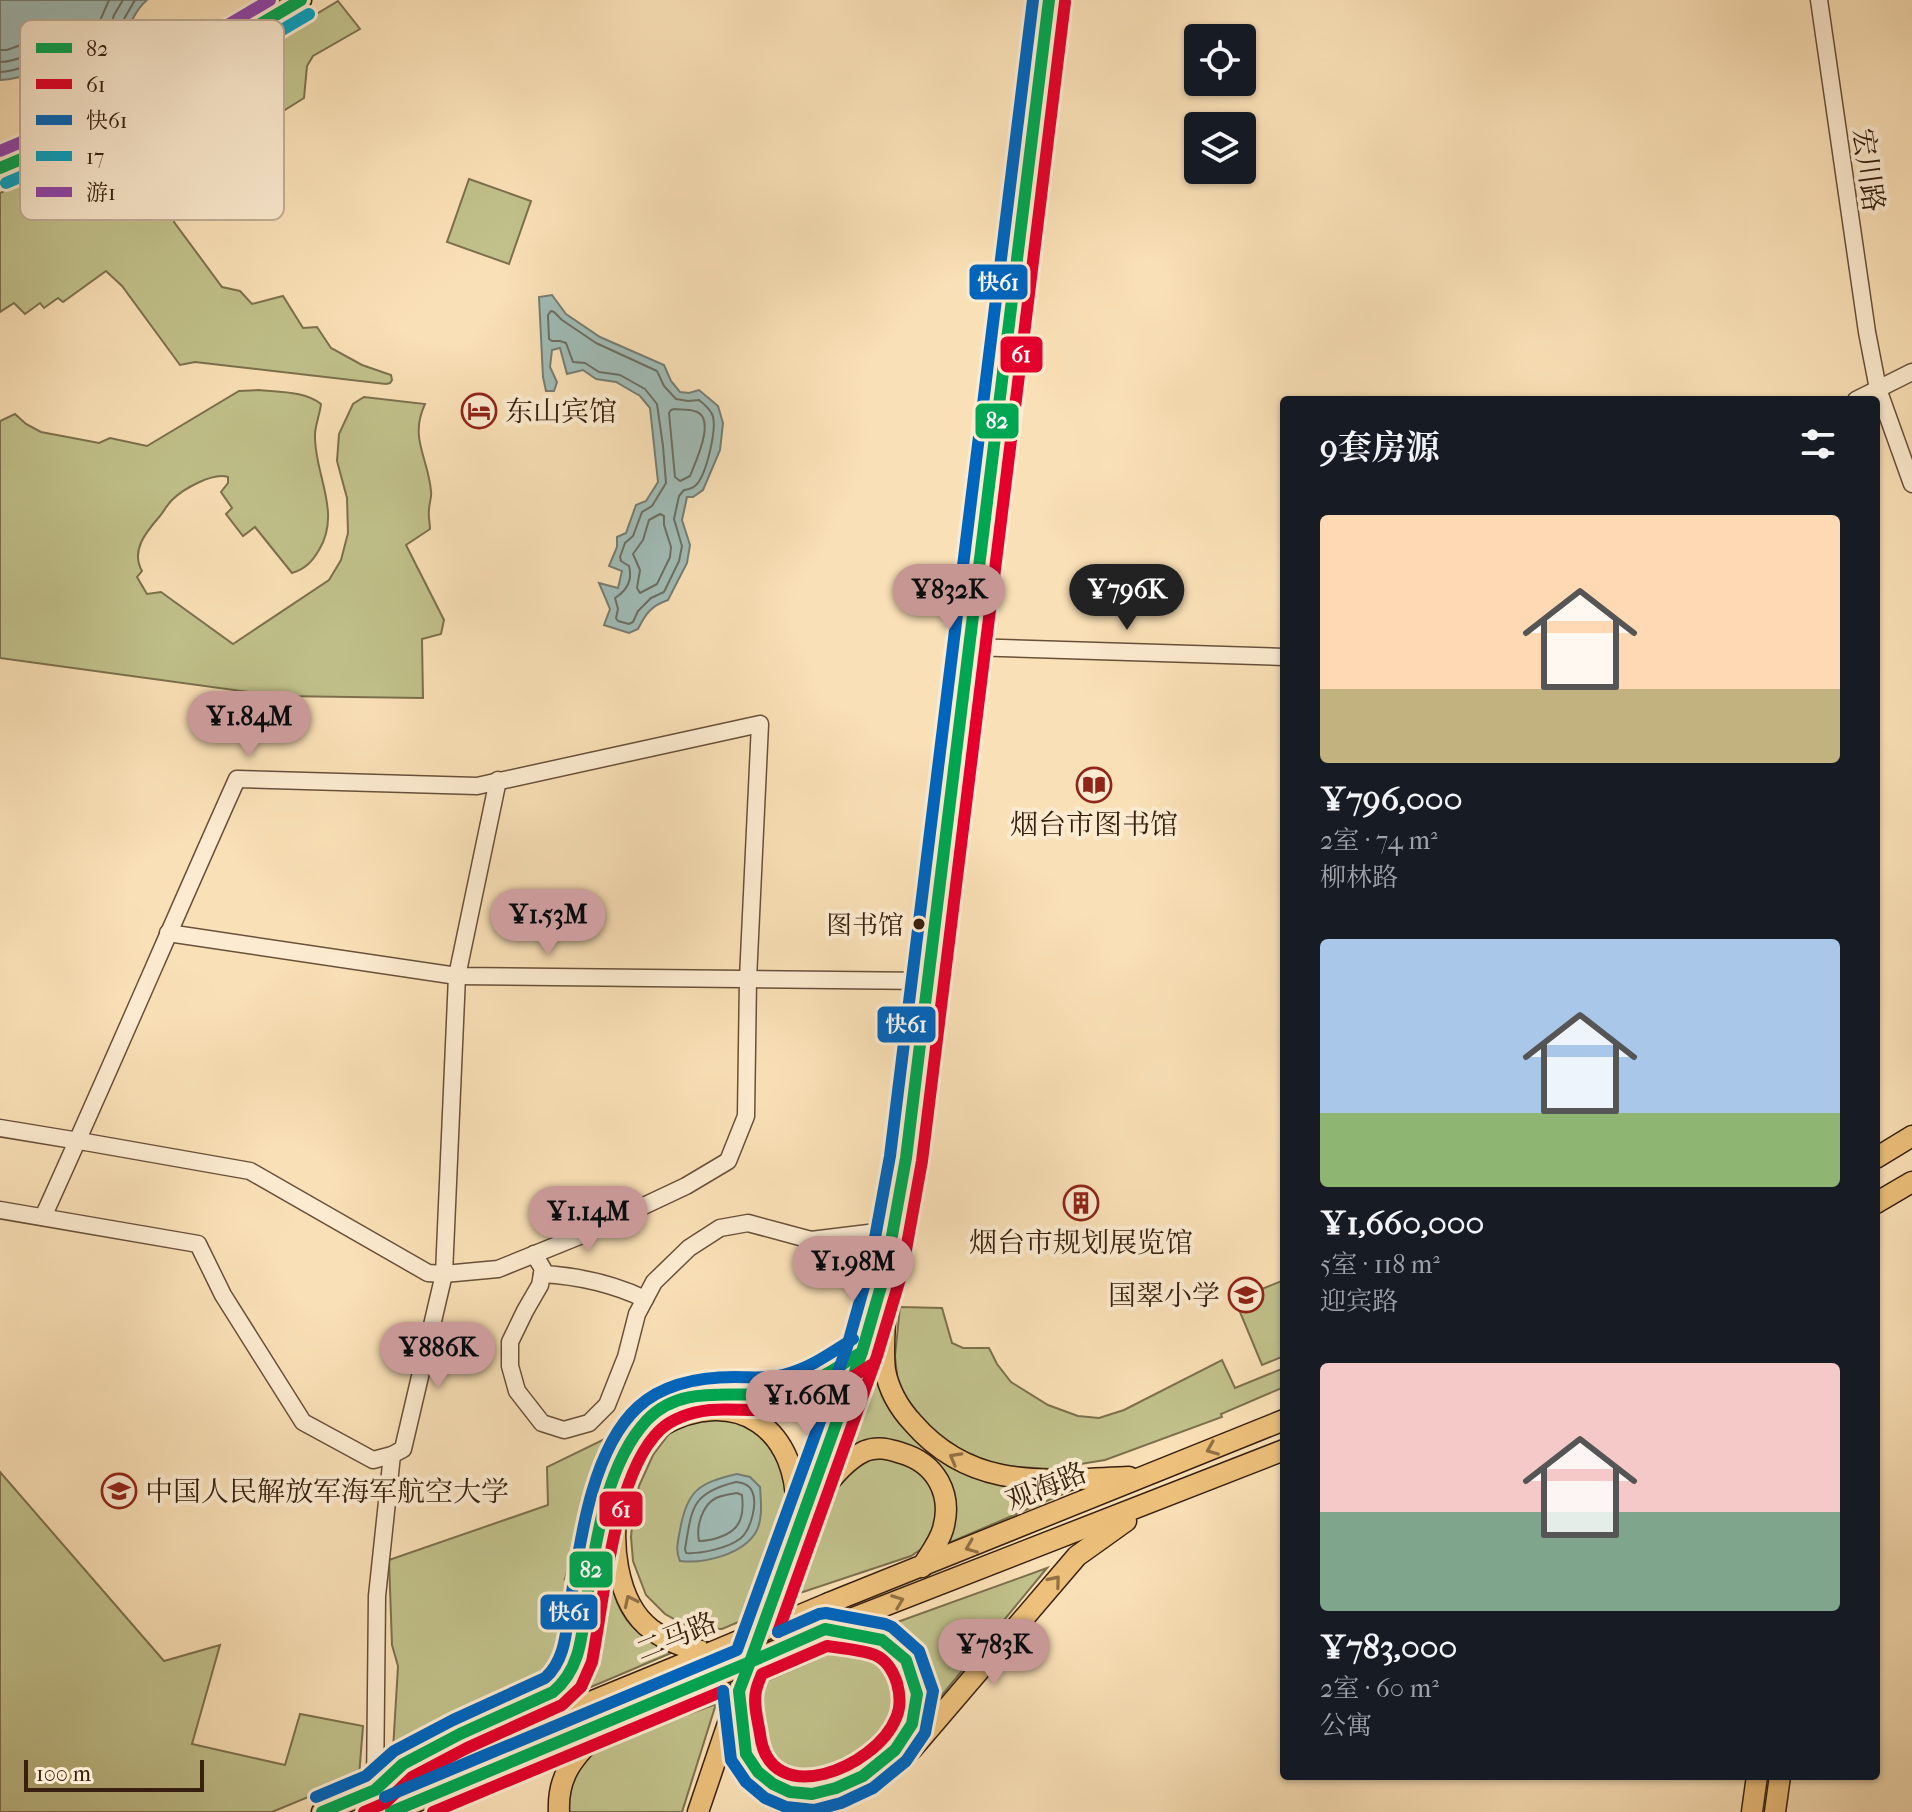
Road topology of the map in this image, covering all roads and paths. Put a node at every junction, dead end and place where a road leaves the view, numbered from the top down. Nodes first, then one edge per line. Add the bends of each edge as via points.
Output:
1 (301, 0) edge
2 (1049, 0) edge
3 (1058, 0) edge
4 (1819, 0) edge
5 (267, 20) edge
6 (1045, 31) junction
7 (20, 160) edge
8 (0, 168) edge
9 (1912, 372) edge
10 (1878, 389) junction
11 (1864, 396) edge
12 (1912, 484) edge
13 (969, 647) junction
14 (1280, 657) edge
15 (498, 780) junction
16 (168, 933) junction
17 (457, 976) junction
18 (748, 979) junction
19 (928, 981) junction
20 (0, 1128) edge
21 (1911, 1132) edge
22 (78, 1141) junction
23 (1880, 1155) edge
24 (1912, 1182) edge
25 (1880, 1201) edge
26 (0, 1210) edge
27 (43, 1217) junction
28 (893, 1230) junction
29 (534, 1254) junction
30 (886, 1269) junction
31 (444, 1274) junction
32 (542, 1274) junction
33 (645, 1299) junction
34 (862, 1352) junction
35 (1280, 1422) edge
36 (1280, 1452) edge
37 (392, 1455) junction
38 (1141, 1477) junction
39 (1160, 1499) junction
40 (804, 1511) junction
41 (795, 1540) junction
42 (922, 1567) junction
43 (829, 1603) joint
44 (825, 1629) junction
45 (710, 1653) junction
46 (739, 1691) junction
47 (609, 1720) junction
48 (1756, 1780) edge
49 (1779, 1780) edge
50 (375, 1790) junction
51 (322, 1812) edge
52 (391, 1812) edge
53 (559, 1812) edge
54 (698, 1812) edge
55 (792, 1812) edge
56 (1752, 1812) edge
57 (1775, 1812) edge

1 - 5 main road
2 - 6 main road
3 - 6 main road
4 - 10 street, 宏川路
6 - 13 main road
7 - 8 main road
9 - 10 street
10 - 11 street
10 - 12 street, 宏川路
13 - 14 street
13 - 19 main road
15 - 16 street via 477,786 237,779
15 - 17 street
15 - 18 street via 760,724
16 - 17 street
16 - 22 street
17 - 18 street
17 - 31 street
18 - 19 street
18 - 29 street via 746,1116 728,1161 686,1186
19 - 28 main road
20 - 22 street
21 - 23 main road
22 - 27 street
22 - 31 street via 250,1171 428,1273
24 - 25 main road
26 - 27 street
27 - 37 street via 198,1244 223,1295 303,1422 373,1460
28 - 30 main road
28 - 33 street via 811,1240 748,1223 720,1228 689,1248 654,1282
29 - 31 street via 498,1269
29 - 32 street
30 - 34 main road
38 -> 30 main road via 1016,1478 981,1471 926,1438 900,1408 885,1368
31 - 37 street via 403,1449
32 - 33 street via 597,1281
32 - 33 street via 510,1342 510,1366 517,1391 542,1423 564,1430 589,1423 607,1405
34 - 40 main road
34 - 50 main road via 807,1385 775,1393 700,1395 647,1420 627,1446 603,1513 573,1671 553,1692 403,1764
35 -> 38 main road, 观海路
36 - 39 main road
37 - 50 street via 377,1596
38 -> 42 main road, 观海路
44 -> 39 main road, 二马路
55 -> 39 main road via 892,1768 1077,1556
40 - 41 main road
40 - 42 main road via 848,1461 868,1450 914,1456 939,1480 946,1516
45 -> 41 main road via 675,1643 640,1620 616,1560 617,1506 639,1454 657,1428 704,1409 733,1410 770,1431 793,1473
41 - 46 main road
42 - 43 main road, 观海路
43 - 45 main road, 二马路, bridge
44 - 46 main road via 882,1640 906,1660 917,1694 912,1724 895,1750 863,1776 812,1794 773,1784 746,1754
44 - 47 main road, 二马路, bridge
45 - 50 main road, 二马路
46 - 54 main road
47 - 52 main road, 二马路
47 - 53 main road via 570,1763 558,1795
48 - 56 main road
49 - 57 main road
50 - 51 main road, 二马路

